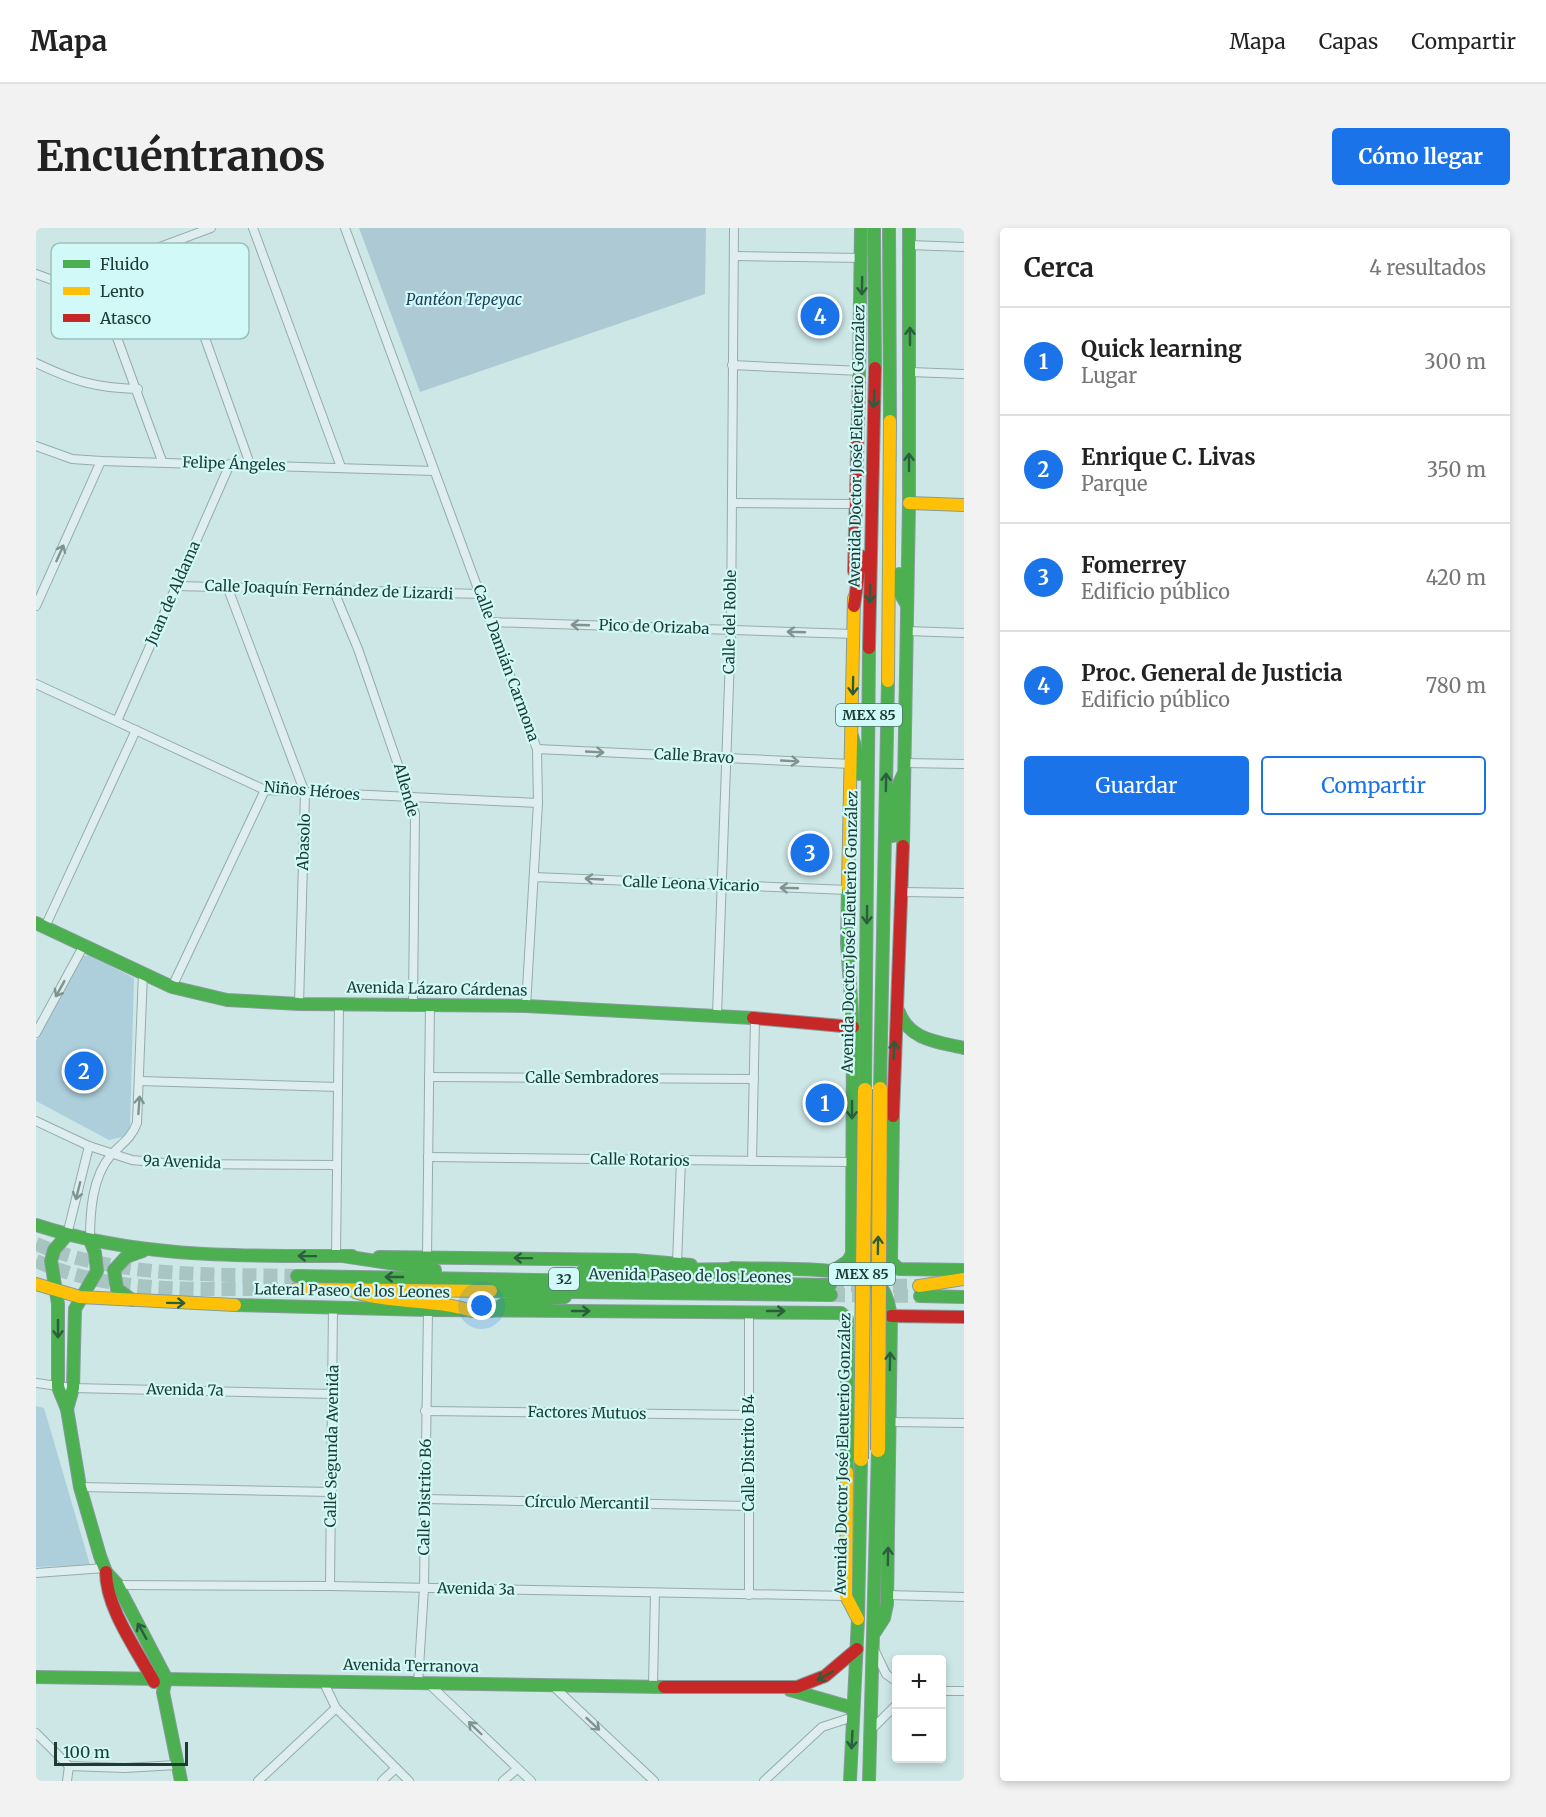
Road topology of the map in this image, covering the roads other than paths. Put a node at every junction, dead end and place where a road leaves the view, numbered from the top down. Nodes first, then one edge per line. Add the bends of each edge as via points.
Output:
1 (211, 228) edge
2 (253, 228) edge
3 (345, 228) edge
4 (734, 228) edge
5 (861, 228) edge
6 (874, 228) edge
7 (889, 228) edge
8 (909, 228) edge
9 (171, 243) edge
10 (909, 245) junction
11 (964, 247) edge
12 (734, 256) junction
13 (862, 258) junction
14 (36, 274) edge
15 (51, 278) edge
16 (119, 339) edge
17 (205, 339) edge
18 (36, 363) edge
19 (732, 366) junction
20 (861, 371) junction
21 (910, 372) junction
22 (964, 374) edge
23 (138, 389) junction
24 (37, 447) edge
25 (100, 461) junction
26 (162, 461) junction
27 (230, 464) junction
28 (250, 464) junction
29 (341, 467) junction
30 (435, 471) junction
31 (872, 492) junction
32 (891, 499) junction
33 (732, 503) junction
34 (909, 503) junction
35 (853, 504) junction
36 (964, 505) edge
37 (176, 586) junction
38 (227, 586) junction
39 (333, 589) junction
40 (482, 594) junction
41 (907, 605) junction
42 (36, 606) edge
43 (854, 606) junction
44 (490, 622) junction
45 (731, 629) junction
46 (907, 631) junction
47 (964, 633) edge
48 (854, 634) junction
49 (36, 684) edge
50 (117, 722) junction
51 (136, 730) junction
52 (852, 736) junction
53 (537, 749) junction
54 (727, 758) junction
55 (964, 764) edge
56 (904, 769) junction
57 (851, 771) junction
58 (265, 790) junction
59 (305, 793) junction
60 (411, 797) junction
61 (538, 803) junction
62 (884, 861) junction
63 (534, 877) junction
64 (867, 878) junction
65 (722, 885) junction
66 (848, 890) junction
67 (902, 892) junction
68 (964, 893) edge
69 (40, 925) edge
70 (84, 945) junction
71 (143, 973) junction
72 (172, 987) junction
73 (896, 999) junction
74 (413, 1003) junction
75 (299, 1004) junction
76 (430, 1004) junction
77 (339, 1005) junction
78 (526, 1006) junction
79 (717, 1015) junction
80 (755, 1018) junction
81 (853, 1027) junction
82 (36, 1033) edge
83 (964, 1048) edge
84 (429, 1077) junction
85 (754, 1079) junction
86 (140, 1081) junction
87 (338, 1087) junction
88 (36, 1121) edge
89 (89, 1146) junction
90 (112, 1154) junction
91 (428, 1157) junction
92 (681, 1160) junction
93 (752, 1161) junction
94 (852, 1162) junction
95 (336, 1165) junction
96 (852, 1177) junction
97 (892, 1177) junction
98 (36, 1225) edge
99 (891, 1228) junction
100 (852, 1234) junction
101 (68, 1235) junction
102 (90, 1240) junction
103 (144, 1250) junction
104 (340, 1256) junction
105 (427, 1257) junction
106 (677, 1263) junction
107 (740, 1269) junction
108 (964, 1269) edge
109 (493, 1277) junction
110 (964, 1279) edge
111 (36, 1284) edge
112 (831, 1284) junction
113 (964, 1287) edge
114 (348, 1289) junction
115 (57, 1291) junction
116 (581, 1291) junction
117 (921, 1293) junction
118 (80, 1297) junction
119 (964, 1297) edge
120 (141, 1302) junction
121 (964, 1305) edge
122 (333, 1307) junction
123 (428, 1310) junction
124 (472, 1311) junction
125 (492, 1311) junction
126 (749, 1311) junction
127 (891, 1316) junction
128 (964, 1317) edge
129 (36, 1383) edge
130 (58, 1387) junction
131 (73, 1388) junction
132 (334, 1394) junction
133 (67, 1409) junction
134 (426, 1411) junction
135 (749, 1415) junction
136 (890, 1422) junction
137 (964, 1422) edge
138 (80, 1487) junction
139 (332, 1492) junction
140 (425, 1499) junction
141 (748, 1506) junction
142 (106, 1570) junction
143 (36, 1573) edge
144 (112, 1585) junction
145 (330, 1586) junction
146 (424, 1588) junction
147 (655, 1593) junction
148 (749, 1595) junction
149 (887, 1595) junction
150 (846, 1596) junction
151 (964, 1597) edge
152 (858, 1619) junction
153 (875, 1632) junction
154 (874, 1648) junction
155 (856, 1649) junction
156 (36, 1677) edge
157 (892, 1678) edge
158 (151, 1679) junction
159 (323, 1681) junction
160 (423, 1683) junction
161 (551, 1684) junction
162 (165, 1685) junction
163 (652, 1685) junction
164 (786, 1689) junction
165 (946, 1691) edge
166 (964, 1691) edge
167 (336, 1708) junction
168 (892, 1709) edge
169 (853, 1712) junction
170 (872, 1730) junction
171 (36, 1733) edge
172 (177, 1765) junction
173 (69, 1766) junction
174 (396, 1768) junction
175 (517, 1769) junction
176 (67, 1781) edge
177 (181, 1781) edge
178 (258, 1781) edge
179 (382, 1781) edge
180 (409, 1781) edge
181 (503, 1781) edge
182 (531, 1781) edge
183 (654, 1781) edge
184 (764, 1781) edge
185 (850, 1781) edge
186 (869, 1781) edge

1 - 9 street
2 - 29 street
3 - 30 street, Calle Damián Carmona
4 - 12 street, Calle del Roble
5 - 13 main road, Avenida Doctor José Eleuterio González
6 -> 31 main road, Avenida Doctor José Eleuterio González / MEX 85
7 - 32 main road, MEX 85
8 - 10 main road
10 - 11 street
21 -> 10 main road
12 - 13 street
12 - 19 street, Calle del Roble
13 -> 20 main road, Avenida Doctor José Eleuterio González
14 - 15 street
16 - 23 street
17 - 28 street
18 - 23 street via 76,382
19 - 20 street
19 - 33 street, Calle del Roble
20 - 35 main road, Avenida Doctor José Eleuterio González
21 - 22 street
34 -> 21 main road
23 - 26 street
24 - 25 street, Felipe Ángeles via 72,459
25 - 26 street, Felipe Ángeles
42 -> 25 street
26 - 27 street, Felipe Ángeles
27 - 28 street, Felipe Ángeles
27 - 37 street, Juan de Aldama
28 - 29 street, Felipe Ángeles
29 - 30 street, Felipe Ángeles
30 - 40 street, Calle Damián Carmona
31 - 43 main road via 862,523 861,573
31 -> 64 main road, Avenida Doctor José Eleuterio González / MEX 85
32 - 41 main road via 899,511 899,586
62 -> 32 main road, MEX 85
33 - 35 street
33 - 45 street, Calle del Roble
34 - 36 main road
34 - 41 main road
35 - 43 main road, Avenida Doctor José Eleuterio González
37 - 38 street, Calle Joaquín Fernández de Lizardi
37 - 50 street, Juan de Aldama
38 - 39 street, Calle Joaquín Fernández de Lizardi
38 - 59 street, Abasolo
39 - 40 street, Calle Joaquín Fernández de Lizardi
39 - 60 street, Allende
40 - 44 street, Calle Damián Carmona
41 - 46 main road
43 - 48 main road, Avenida Doctor José Eleuterio González
45 -> 44 street, Pico de Orizaba
44 - 53 street, Calle Damián Carmona
48 -> 45 street, Pico de Orizaba
45 - 54 street, Calle del Roble
46 - 47 street
46 - 56 main road
48 -> 52 main road, Avenida Doctor José Eleuterio González
49 - 50 street, Niños Héroes
50 - 51 street, Niños Héroes
51 - 58 street, Niños Héroes
51 - 69 street
52 - 57 main road, Avenida Doctor José Eleuterio González
52 - 64 main road via 859,760 859,851
53 -> 54 street, Calle Bravo
53 - 61 street, Calle Damián Carmona
54 -> 57 street, Calle Bravo
54 - 65 street, Calle del Roble
55 - 56 street
56 - 62 main road via 897,788 892,841
56 - 67 main road
57 - 66 main road, Avenida Doctor José Eleuterio González
58 - 59 street, Niños Héroes
58 - 72 street
59 - 60 street, Niños Héroes
59 - 75 street, Abasolo
60 - 61 street, Niños Héroes
60 - 74 street, Allende via 416,830
61 - 63 street, Calle Damián Carmona
153 -> 62 main road, MEX 85, bridge
65 -> 63 street, Calle Leona Vicario
63 - 78 street, Calle Damián Carmona
64 -> 152 main road, Avenida Doctor José Eleuterio González / MEX 85, bridge
66 -> 65 street, Calle Leona Vicario
65 - 79 street, Calle del Roble
66 - 81 main road, Avenida Doctor José Eleuterio González
67 - 68 street
67 - 73 main road
69 - 70 main road, Avenida Lázaro Cárdenas
70 - 71 main road, Avenida Lázaro Cárdenas
70 -> 82 street
71 - 72 main road, Avenida Lázaro Cárdenas
71 - 86 street
72 - 75 main road, Avenida Lázaro Cárdenas via 209,998
73 - 83 main road via 906,1030
97 -> 73 main road
74 - 76 main road, Avenida Lázaro Cárdenas
74 - 77 main road, Avenida Lázaro Cárdenas
75 - 77 main road, Avenida Lázaro Cárdenas
76 - 78 main road, Avenida Lázaro Cárdenas
76 - 84 street
77 - 87 street
78 - 79 main road, Avenida Lázaro Cárdenas
79 - 80 main road, Avenida Lázaro Cárdenas
80 - 81 main road, Avenida Lázaro Cárdenas
80 - 85 street
81 -> 94 main road, Avenida Doctor José Eleuterio González
84 - 85 street, Calle Sembradores
84 - 91 street
85 - 93 street
86 - 87 street
90 -> 86 street via 133,1134
87 - 95 street
88 - 89 street, 9a Avenida
89 - 90 street, 9a Avenida
89 -> 101 street
90 - 95 street, 9a Avenida via 174,1164
90 - 102 street via 96,1185
91 - 92 street, Calle Rotarios
91 - 105 street
92 - 93 street, Calle Rotarios
92 - 106 street
93 - 94 street, Calle Rotarios
94 - 96 main road, Avenida Doctor José Eleuterio González
95 - 104 street
96 - 97 main road via 857,1187 866,1192 887,1187
96 - 100 main road, Avenida Doctor José Eleuterio González
97 - 99 main road
98 - 101 main road
99 - 100 main road via 873,1222 857,1227
99 - 108 main road via 890,1256 894,1266 909,1270
100 - 112 main road, Avenida Doctor José Eleuterio González via 852,1254
101 - 102 main road
101 - 115 main road via 54,1250 51,1261
102 - 103 main road
102 - 118 main road via 97,1274
104 -> 103 main road
103 - 120 main road via 119,1263 113,1278 121,1296
104 - 105 main road
104 - 109 main road
106 -> 105 main road
106 - 107 main road
107 - 109 main road via 555,1271
107 - 112 main road
109 - 112 main road, Avenida Paseo de los Leones / 32
109 -> 114 main road, Avenida Paseo de los Leones / 32 via 297,1282
110 - 117 main road via 939,1281
111 - 115 main road, Lateral Paseo de los Leones
112 - 116 main road, Avenida Paseo de los Leones / 32
112 - 127 main road via 861,1277 882,1288
113 - 117 main road
114 - 116 main road, Avenida Paseo de los Leones / 32
114 - 124 main road via 382,1300 449,1304
115 - 118 main road, Lateral Paseo de los Leones
115 -> 130 main road
116 - 125 main road via 556,1299 504,1304
117 - 119 main road
117 - 121 main road via 936,1301
118 - 120 main road, Lateral Paseo de los Leones
118 - 131 main road via 74,1322
120 -> 122 main road, Lateral Paseo de los Leones
122 - 123 main road, Lateral Paseo de los Leones
122 - 132 street, Calle Segunda Avenida
123 - 124 main road, Lateral Paseo de los Leones
123 - 134 street, Calle Distrito B6
124 - 125 main road, Lateral Paseo de los Leones
125 -> 126 main road, Lateral Paseo de los Leones
126 - 135 street, Calle Distrito B4
126 -> 150 main road, Lateral Paseo de los Leones via 834,1312 847,1319
127 - 128 main road
136 -> 127 main road
129 - 130 street, Avenida 7a
130 - 131 street, Avenida 7a
130 - 133 main road
131 - 132 street, Avenida 7a
131 - 133 main road
132 - 139 street, Calle Segunda Avenida
133 - 138 main road
134 - 135 street, Factores Mutuos
134 - 140 street, Calle Distrito B6
135 - 141 street, Calle Distrito B4
136 - 137 street
149 -> 136 main road
138 - 139 street
138 - 142 main road
139 - 145 street, Calle Segunda Avenida
140 - 141 street, Círculo Mercantil
140 - 146 street, Calle Distrito B6
141 - 148 street, Calle Distrito B4
142 - 143 street
142 - 144 main road
144 - 145 street, Avenida 3a
144 - 158 main road via 112,1603
162 -> 144 main road
145 - 146 street, Avenida 3a
146 - 147 street, Avenida 3a
146 - 160 street, Calle Distrito B6
147 - 148 street, Avenida 3a
147 - 163 street
148 - 150 street, Avenida 3a
149 - 151 street
149 - 153 main road via 884,1618
150 - 152 main road
152 - 155 main road, Avenida Doctor José Eleuterio González / MEX 85
153 - 154 main road, MEX 85
154 - 157 street
154 - 170 main road, MEX 85
155 -> 164 main road, Avenida Terranova via 825,1678
155 - 169 main road, Avenida Doctor José Eleuterio González / MEX 85
156 - 158 main road
158 - 162 main road
159 - 160 main road, Avenida Terranova
159 - 162 main road, Avenida Terranova
159 - 167 street
160 - 161 main road, Avenida Terranova
175 -> 160 street
161 - 163 main road, Avenida Terranova
161 -> 183 street
162 - 172 main road
163 - 164 main road, Avenida Terranova
164 - 169 main road, Avenida Terranova
165 - 166 street
167 - 174 street
167 - 178 street
168 - 170 street
169 - 184 street via 822,1727
169 -> 185 main road, Avenida Doctor José Eleuterio González / MEX 85
170 - 186 main road, MEX 85
171 - 173 street
172 - 173 street
172 - 177 main road
173 - 176 street
174 - 179 street
174 - 180 street
175 - 181 street
175 - 182 street

